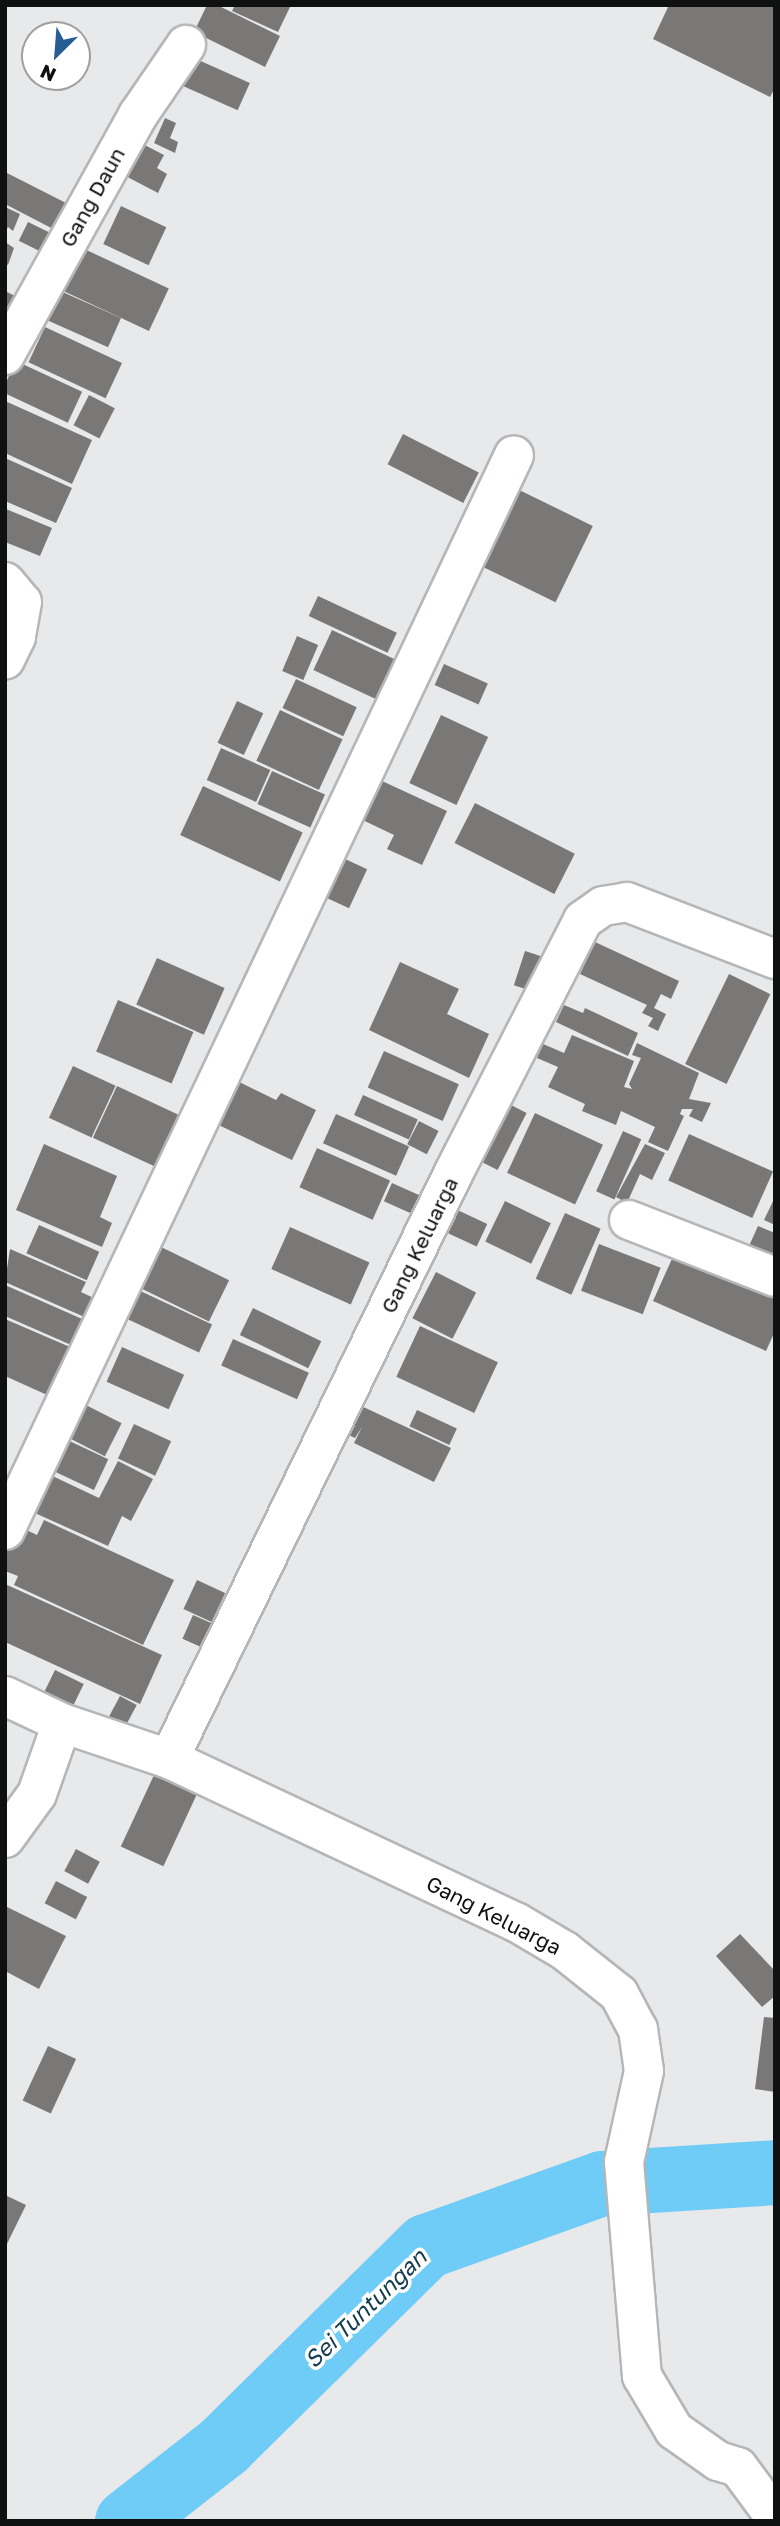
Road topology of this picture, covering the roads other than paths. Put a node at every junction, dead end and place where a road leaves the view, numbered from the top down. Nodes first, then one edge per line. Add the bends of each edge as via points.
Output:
1 (186, 45) dead end
2 (5, 355) edge
3 (514, 455) dead end
4 (5, 582) edge
5 (5, 660) edge
6 (775, 959) edge
7 (629, 1220) dead end
8 (775, 1277) edge
9 (5, 1530) edge
10 (5, 1696) edge
11 (62, 1723) junction
12 (169, 1759) junction
13 (5, 1838) edge
14 (738, 2467) junction
15 (775, 2482) edge
16 (775, 2517) edge

1 - 2 street, Gang Daun via 138,115
3 - 9 street
4 - 5 street via 22,602 16,637
6 - 12 street, Gang Keluarga via 627,902 603,906 583,920 459,1163
7 - 8 street
10 - 11 street, Gang Keluarga
11 - 12 street, Gang Keluarga
11 - 13 street via 37,1794
12 - 14 street, Gang Keluarga via 516,1922 565,1951 618,1994 638,2029 644,2071 624,2162 642,2376 674,2430 718,2461
14 - 15 street
14 - 16 street, Gang Keluarga

